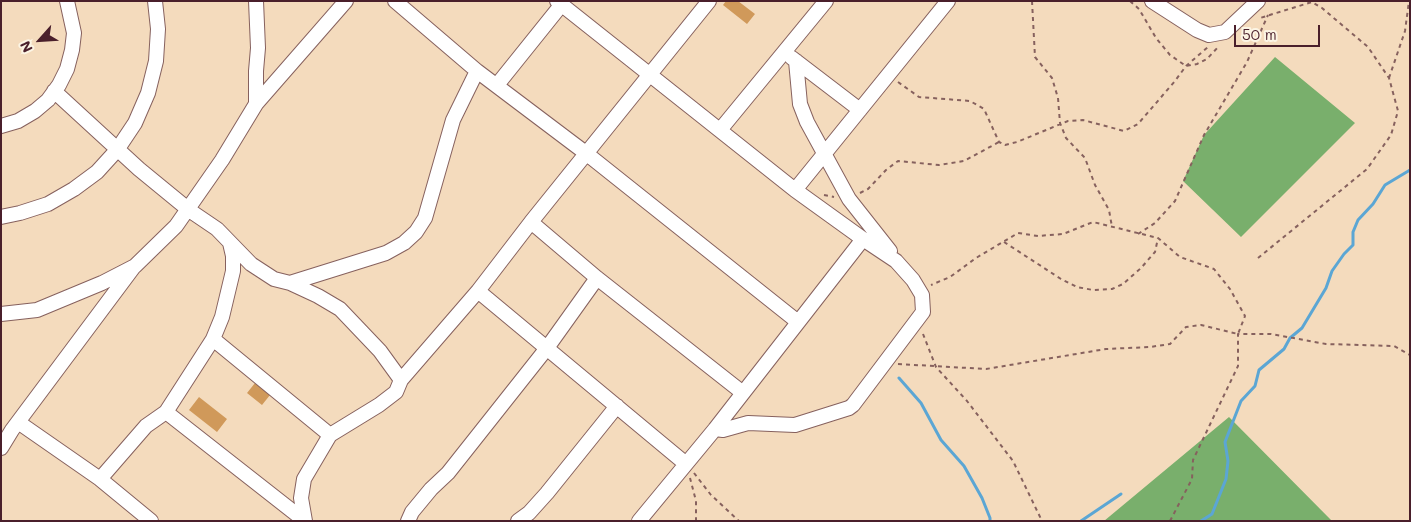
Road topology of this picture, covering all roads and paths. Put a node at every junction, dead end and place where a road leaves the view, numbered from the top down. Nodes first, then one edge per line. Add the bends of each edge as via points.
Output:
1 (67, 1) edge
2 (155, 1) edge
3 (256, 1) edge
4 (346, 1) edge
5 (395, 1) edge
6 (709, 1) edge
7 (826, 1) edge
8 (948, 1) edge
9 (1130, 1) edge
10 (1152, 1) edge
11 (1258, 1) edge
12 (1312, 1) edge
13 (1409, 1) edge
14 (1032, 2) edge
15 (560, 3) edge
16 (1268, 15) junction
17 (1255, 20) dead end
18 (1222, 38) junction
19 (783, 52) junction
20 (796, 61) junction
21 (1186, 66) junction
22 (478, 71) junction
23 (651, 75) junction
24 (888, 75) junction
25 (1389, 78) junction
26 (497, 85) junction
27 (54, 92) junction
28 (256, 104) junction
29 (860, 110) junction
30 (1060, 123) junction
31 (1, 126) edge
32 (720, 130) junction
33 (1000, 142) junction
34 (117, 150) junction
35 (824, 153) junction
36 (587, 154) junction
37 (795, 190) junction
38 (849, 199) junction
39 (189, 210) junction
40 (1, 216) edge
41 (531, 222) junction
42 (1112, 226) junction
43 (1138, 234) junction
44 (1158, 238) junction
45 (863, 239) junction
46 (1004, 242) junction
47 (230, 243) junction
48 (1258, 258) dead end
49 (135, 266) junction
50 (597, 278) junction
51 (290, 283) junction
52 (917, 285) junction
53 (478, 291) junction
54 (923, 312) junction
55 (1, 314) edge
56 (798, 322) junction
57 (1238, 334) junction
58 (213, 339) junction
59 (547, 348) junction
60 (1410, 355) edge
61 (884, 363) junction
62 (936, 367) junction
63 (401, 380) junction
64 (743, 393) junction
65 (617, 406) junction
66 (166, 412) junction
67 (10, 427) edge
68 (715, 429) junction
69 (330, 435) junction
70 (1, 448) edge
71 (686, 464) junction
72 (100, 479) junction
73 (147, 519) edge
74 (305, 521) edge
75 (408, 521) edge
76 (518, 521) edge
77 (639, 521) edge
78 (696, 521) edge
79 (739, 521) edge
80 (1042, 521) edge
81 (1170, 521) edge

1 - 27 street via 74,32 72,50 67,69
2 - 34 street via 158,29 156,62 148,93 135,123
3 - 28 street
4 - 28 street
5 - 22 street
6 - 23 street
7 - 19 street
8 - 24 street
9 - 21 path via 1170,55
10 - 18 street via 1197,30
11 - 18 street
12 - 16 path
12 - 25 path via 1368,47
13 - 25 path via 1405,31
14 - 30 path via 1035,58 1052,78
15 - 23 street
15 - 26 street
16 - 17 path
16 - 43 path via 1247,62 1204,134 1175,201 1155,223
18 - 21 path
18 - 21 path via 1207,59
19 - 20 street
19 - 32 street
20 - 29 street
20 - 35 street via 800,104
21 - 30 path via 1138,124 1124,131 1083,120
22 - 26 street
22 - 51 street via 453,120 425,218 416,232 386,253
23 - 32 street
23 - 36 street
24 - 29 street
24 - 33 path via 919,97 970,101 984,109
25 - 48 path via 1398,111 1391,135 1367,169
26 - 36 street
27 - 31 street via 34,111
27 - 34 street
28 - 39 street
29 - 35 street
30 - 33 path via 1017,142 1005,145
30 - 42 path via 1066,138 1086,158 1095,185 1109,210
32 - 37 street
33 - 38 path via 964,161 939,165 898,161 868,189
34 - 39 street
34 - 40 street via 74,190 48,204
35 - 37 street
35 - 38 street
36 - 41 street
36 - 56 street
37 - 45 street
38 - 52 street via 910,272
39 - 47 street via 217,229
39 - 49 street
41 - 50 street
41 - 53 street
42 - 43 path
42 - 46 path via 1093,222 1063,234 1038,236 1018,233
43 - 44 path
44 - 46 path via 1155,252 1123,284 1112,289 1093,290 1061,279
44 - 57 path via 1180,258 1214,269 1245,316
45 - 52 street via 896,261
45 - 56 street
46 - 52 path via 950,277
47 - 51 street via 262,272
47 - 58 street via 234,256 233,270 222,317
49 - 55 street via 37,310
49 - 67 street
50 - 59 street
50 - 64 street
51 - 63 street via 340,309
52 - 54 street via 923,300
53 - 59 street
53 - 63 street
54 - 61 street
54 - 62 path via 923,335
56 - 64 street
57 - 60 path via 1271,334 1326,344 1394,346
57 - 62 path via 1201,325 1186,327 1170,344 1106,349 986,369
57 - 81 path via 1238,366 1194,460 1192,479
58 - 66 street
58 - 69 street
59 - 65 street
59 - 75 street via 448,473 412,512
61 - 62 path
61 - 68 street via 849,408 795,425 748,423
62 - 80 path via 1013,461
63 - 69 street via 396,392
64 - 68 street
65 - 71 street
65 - 76 street via 547,493
66 - 72 street via 146,426
66 - 74 street
67 - 70 street
67 - 72 street
68 - 71 street
69 - 74 street via 304,479 301,498
71 - 77 street
71 - 78 path via 696,500
71 - 79 path via 711,495
72 - 73 street

